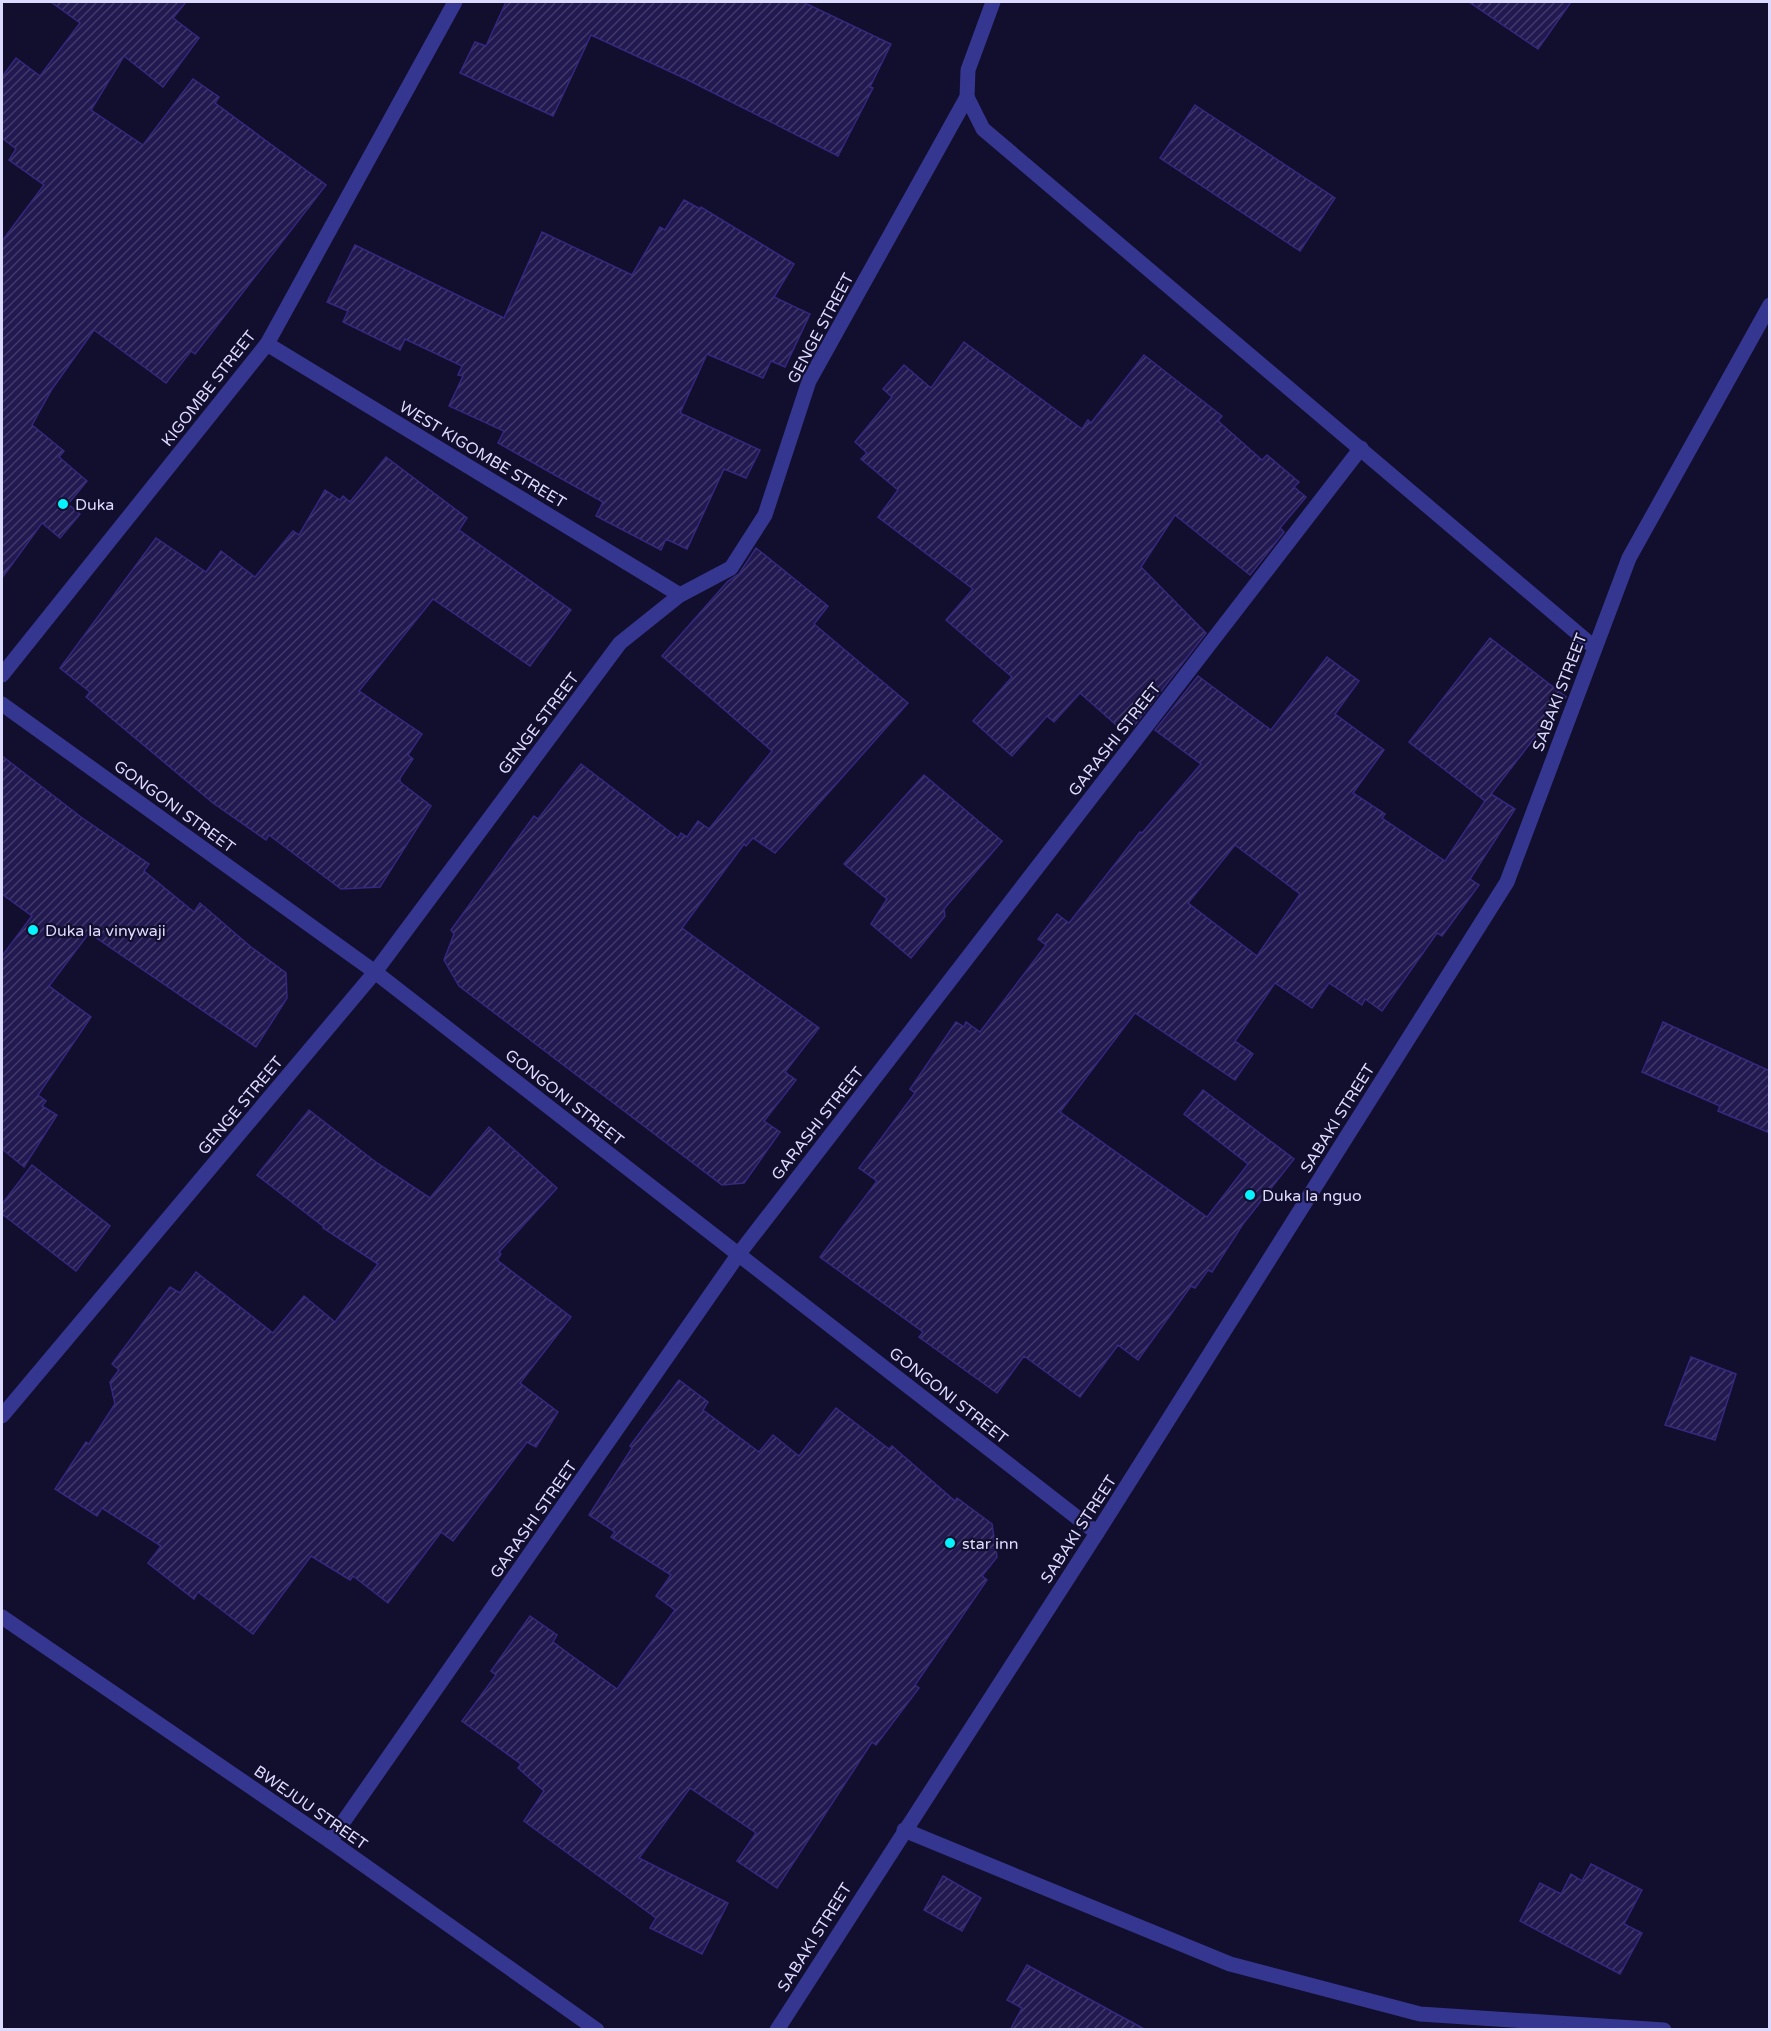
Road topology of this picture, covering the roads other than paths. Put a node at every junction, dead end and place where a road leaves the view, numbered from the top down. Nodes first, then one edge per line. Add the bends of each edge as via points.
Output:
1 (454, 2) edge
2 (993, 2) edge
3 (967, 98) junction
4 (1768, 309) edge
5 (267, 344) junction
6 (1361, 448) junction
7 (680, 595) junction
8 (1595, 648) junction
9 (2, 675) edge
10 (2, 704) edge
11 (375, 972) junction
12 (738, 1254) junction
13 (2, 1416) edge
14 (1097, 1533) junction
15 (2, 1617) edge
16 (904, 1830) junction
17 (330, 1841) junction
18 (597, 2030) edge
19 (777, 2030) edge
20 (1665, 2030) edge

1 - 5 street, KIGOMBE STREET
2 - 3 street, GENGE STREET via 968,70
3 - 6 street via 983,129
3 - 7 street, GENGE STREET via 809,381 765,515 731,568
4 - 8 street, SABAKI STREET via 1629,558
5 - 7 street, WEST KIGOMBE STREET
5 - 9 street, KIGOMBE STREET
6 - 8 street
6 - 12 street, GARASHI STREET
7 - 11 street, GENGE STREET via 620,643
8 - 14 street, SABAKI STREET via 1506,882
10 - 11 street, GONGONI STREET
11 - 12 street, GONGONI STREET
11 - 13 street, GENGE STREET
12 - 14 street, GONGONI STREET
12 - 17 street, GARASHI STREET
14 - 16 street, SABAKI STREET
15 - 17 street, BWEJUU STREET
16 - 19 street, SABAKI STREET
16 - 20 street via 1241,1967 1420,2014
17 - 18 street, BWEJUU STREET

